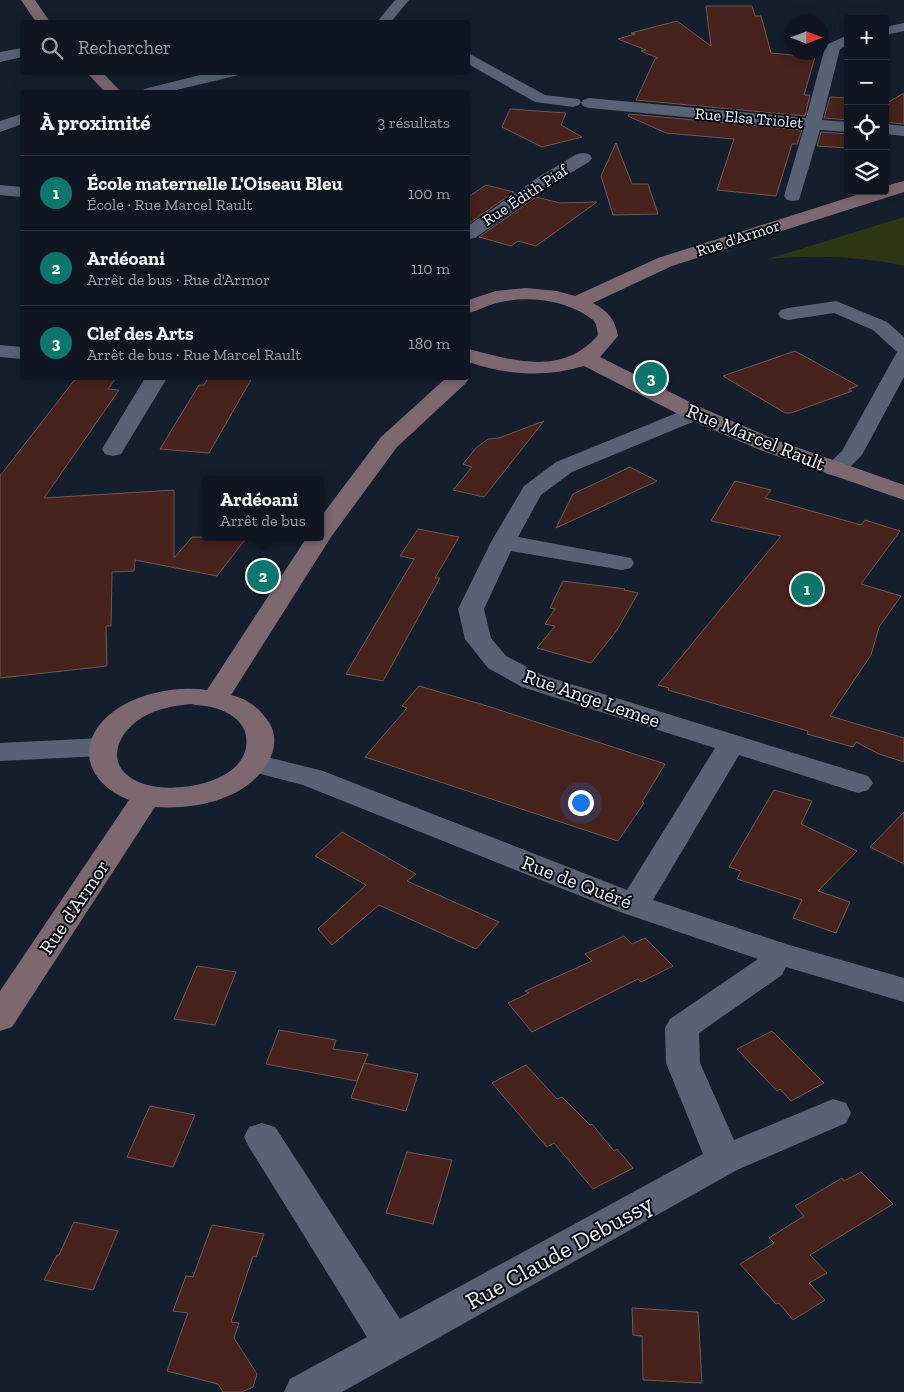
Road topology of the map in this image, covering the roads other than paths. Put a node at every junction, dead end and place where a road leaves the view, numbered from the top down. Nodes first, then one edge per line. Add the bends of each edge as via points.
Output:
1 (28, 0) edge
2 (402, 0) edge
3 (41, 20) edge
4 (386, 20) edge
5 (904, 27) edge
6 (889, 30) edge
7 (844, 42) edge
8 (20, 53) edge
9 (0, 57) edge
10 (470, 59) edge
11 (96, 75) edge
12 (221, 75) edge
13 (113, 90) edge
14 (158, 90) edge
15 (0, 107) edge
16 (20, 120) edge
17 (813, 124) junction
18 (0, 127) edge
19 (844, 127) edge
20 (889, 130) edge
21 (904, 131) edge
22 (584, 158) dead end
23 (904, 186) edge
24 (0, 190) edge
25 (20, 192) edge
26 (792, 196) dead end
27 (470, 233) edge
28 (577, 303) junction
29 (470, 304) edge
30 (788, 314) dead end
31 (904, 348) edge
32 (0, 351) edge
33 (20, 353) edge
34 (904, 357) edge
35 (585, 358) junction
36 (473, 362) edge
37 (155, 380) edge
38 (456, 380) edge
39 (694, 413) junction
40 (113, 448) dead end
41 (835, 468) junction
42 (904, 493) edge
43 (324, 531) edge
44 (317, 541) edge
45 (503, 542) junction
46 (622, 564) dead end
47 (215, 699) junction
48 (731, 744) junction
49 (102, 747) junction
50 (0, 752) edge
51 (255, 763) junction
52 (858, 783) dead end
53 (148, 796) junction
54 (634, 905) junction
55 (778, 953) junction
56 (904, 990) edge
57 (0, 1018) edge
58 (834, 1113) dead end
59 (262, 1137) dead end
60 (724, 1160) junction
61 (393, 1343) junction
62 (304, 1392) edge

1 - 3 main road
2 - 4 street
5 - 6 street
7 - 17 street, Rue Elsa Triolet via 833,47
8 - 9 street
10 - 17 street, Rue Elsa Triolet via 541,99
11 - 13 main road
12 - 14 street
15 - 16 street
16 - 18 street
17 - 19 street
17 - 26 street
20 - 21 street
22 - 27 street, Rue Édith Piaf
23 - 28 main road, Rue d'Armor via 665,262
24 - 25 street
28 - 29 main road via 533,295 488,299
28 - 35 main road via 595,312 606,324 608,336 601,348
30 - 31 street via 836,307 880,326
32 - 33 street
34 - 41 street via 851,455
35 - 36 main road via 536,368
35 - 39 main road, Rue Marcel Rault
37 - 40 street
38 - 43 main road via 389,442
39 - 41 main road, Rue Marcel Rault via 768,445
39 - 45 street, Rue Ange Lemee via 564,467 532,492
41 - 42 main road, Rue Marcel Rault
44 - 47 main road
45 - 46 street
45 - 48 street, Rue Ange Lemee via 471,608 478,639 497,662 532,681
47 - 49 main road via 167,698 144,706 124,716 110,731
47 - 51 main road via 236,706 251,717 260,731 261,747
48 - 52 street, Rue Ange Lemee
48 - 54 street
49 - 50 street
49 - 53 main road via 103,762 111,776 127,788
51 - 53 main road via 241,777 198,796
51 - 54 street, Rue de Quéré via 313,778
53 - 57 main road, Rue d'Armor
54 - 55 street, Rue de Quéré
55 - 56 street, Rue de Quéré
55 - 60 street via 770,967 682,1028 683,1063
58 - 60 street, Rue Claude Debussy
59 - 61 street
60 - 61 street, Rue Claude Debussy
61 - 62 street, Rue Claude Debussy

